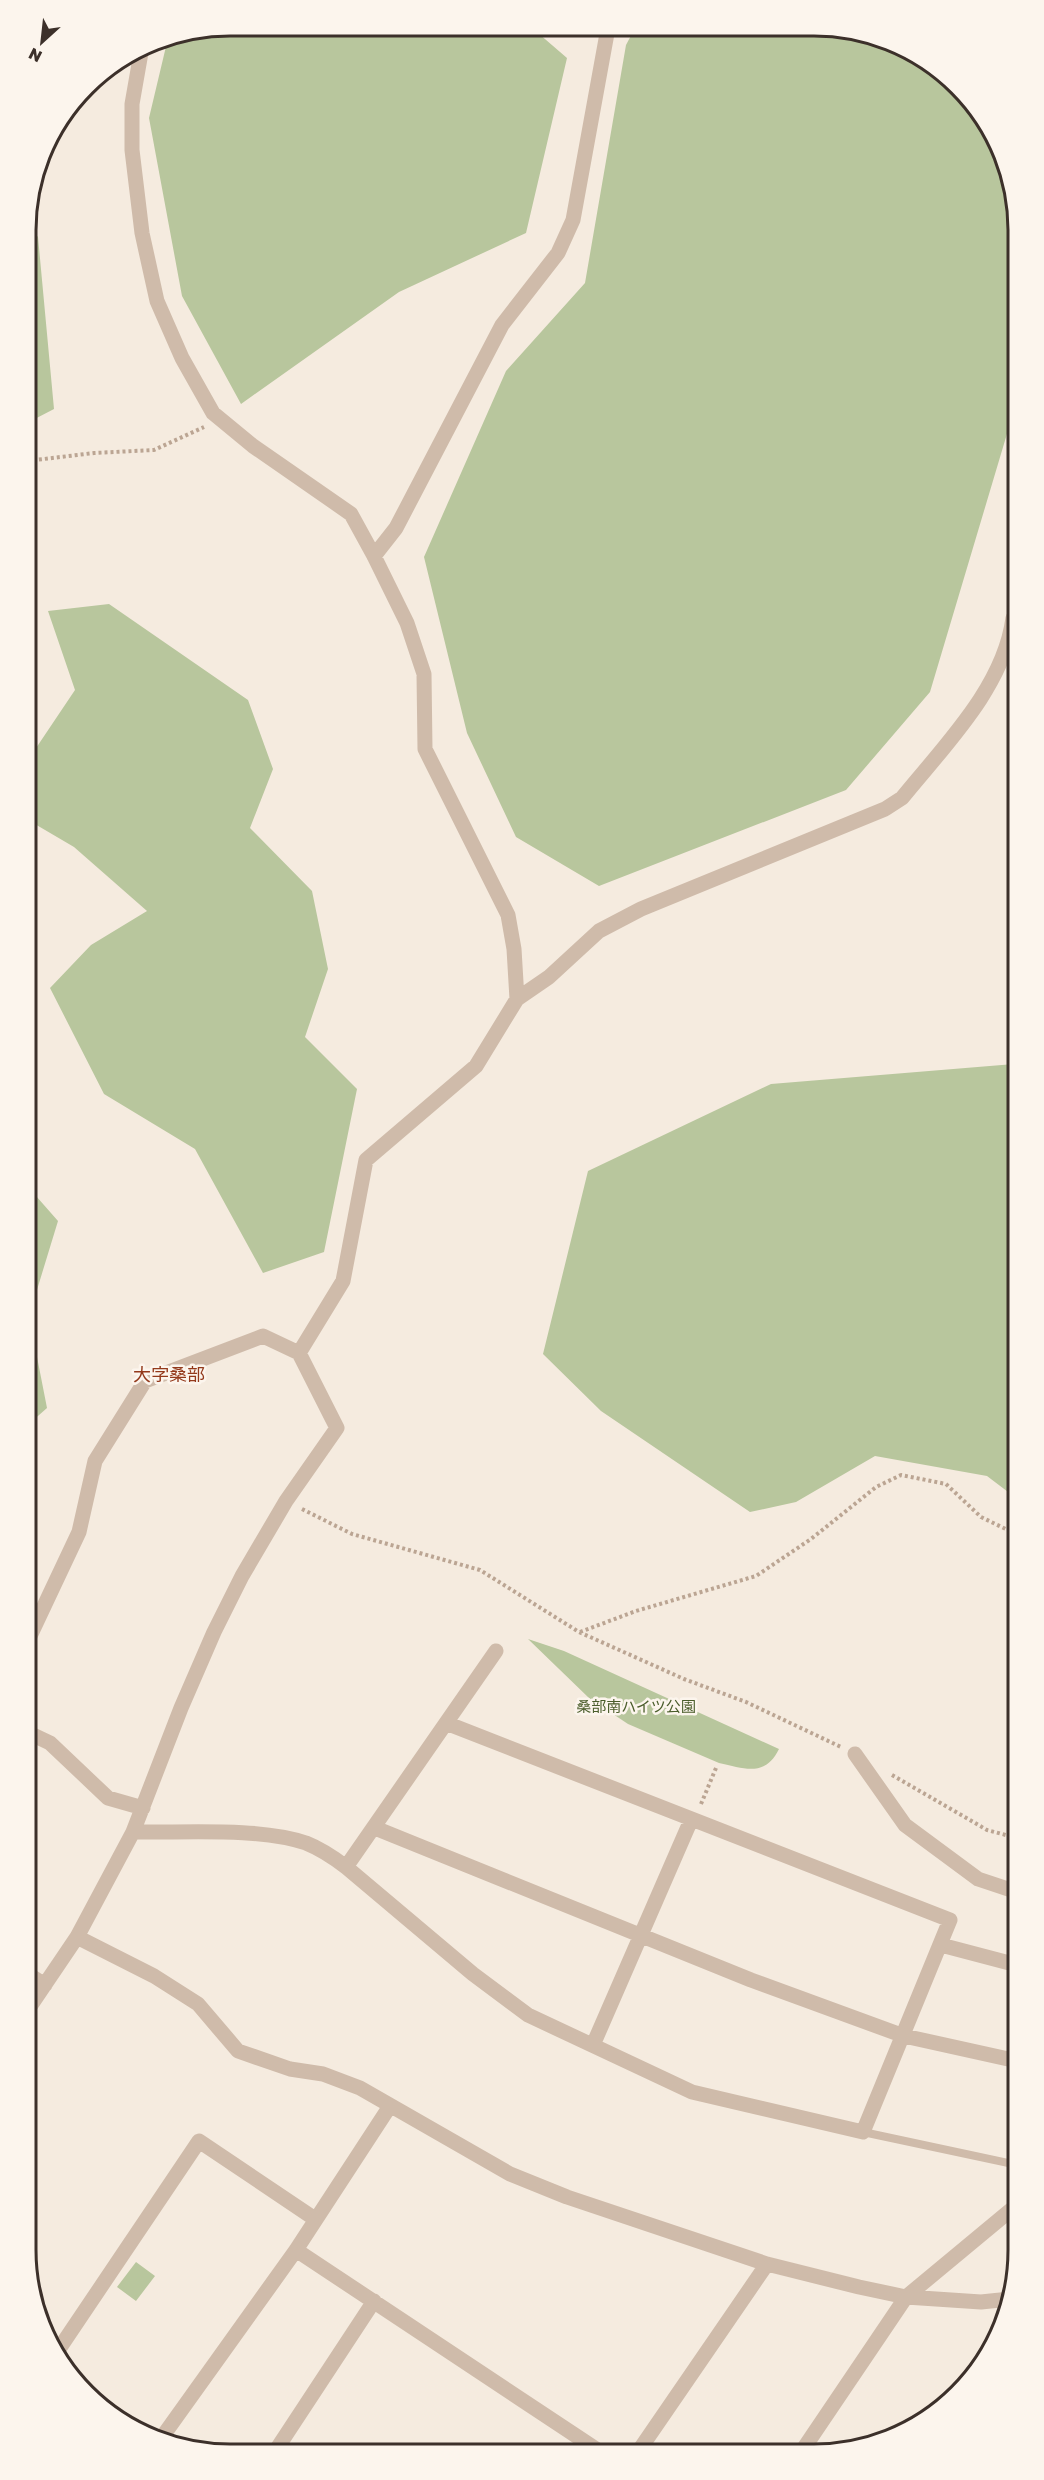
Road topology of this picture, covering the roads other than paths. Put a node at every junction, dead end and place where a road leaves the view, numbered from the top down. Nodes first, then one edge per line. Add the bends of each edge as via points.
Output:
1 (607, 36) edge
2 (140, 58) edge
3 (374, 556) junction
4 (1008, 637) edge
5 (517, 999) junction
6 (299, 1353) junction
7 (36, 1623) edge
8 (496, 1650) dead end
9 (446, 1723) junction
10 (36, 1736) edge
11 (855, 1754) road end
12 (143, 1808) junction
13 (692, 1820) junction
14 (375, 1828) junction
15 (133, 1832) junction
16 (346, 1866) junction
17 (1008, 1889) edge
18 (642, 1936) junction
19 (77, 1937) junction
20 (940, 1946) junction
21 (1008, 1963) edge
22 (36, 1979) edge
23 (45, 1985) junction
24 (36, 1999) edge
25 (904, 2036) junction
26 (593, 2045) junction
27 (1008, 2059) edge
28 (390, 2106) junction
29 (863, 2132) junction
30 (1008, 2163) edge
31 (1008, 2212) edge
32 (315, 2219) junction
33 (296, 2250) junction
34 (767, 2264) junction
35 (906, 2297) junction
36 (1001, 2300) edge
37 (374, 2301) junction
38 (61, 2346) edge
39 (165, 2433) edge
40 (280, 2444) edge
41 (588, 2444) edge
42 (643, 2444) edge
43 (807, 2444) edge

1 - 3 street via 573,220 558,254 502,325 396,528
2 - 3 street via 132,104 132,150 157,301 182,358 213,413 253,446 351,514
3 - 5 street via 407,623 424,674 425,749 508,915
4 - 5 street via 983,698 902,798 885,809 641,909 599,931 549,977
5 - 6 street via 476,1066 366,1160 344,1281
6 - 7 street via 263,1336 145,1381 95,1461 79,1532
6 - 12 street via 337,1428 266,1534 214,1632
8 - 9 street
9 - 13 street
9 - 14 street
10 - 12 street via 50,1743 108,1798
11 - 17 street via 905,1825 978,1878
12 - 15 street
13 - 18 street
13 - 20 street via 950,1920
14 - 16 street
14 - 18 street
15 - 16 street via 266,1835 305,1843
15 - 19 street
16 - 26 street via 472,1974 528,2015
18 - 25 street
18 - 26 street
19 - 23 street
19 - 28 street via 154,1976 198,2004 238,2051 290,2069 323,2074 360,2088
20 - 21 street
20 - 25 street
22 - 23 street
23 - 24 street
25 - 27 street
25 - 29 street
26 - 29 street via 692,2092
28 - 32 street
28 - 34 street via 510,2174
29 - 30 lane
31 - 35 street
32 - 33 street
32 - 38 street via 200,2141
33 - 37 street
33 - 39 street
34 - 35 street
34 - 42 street
35 - 36 street
35 - 43 street
37 - 40 street
37 - 41 street

